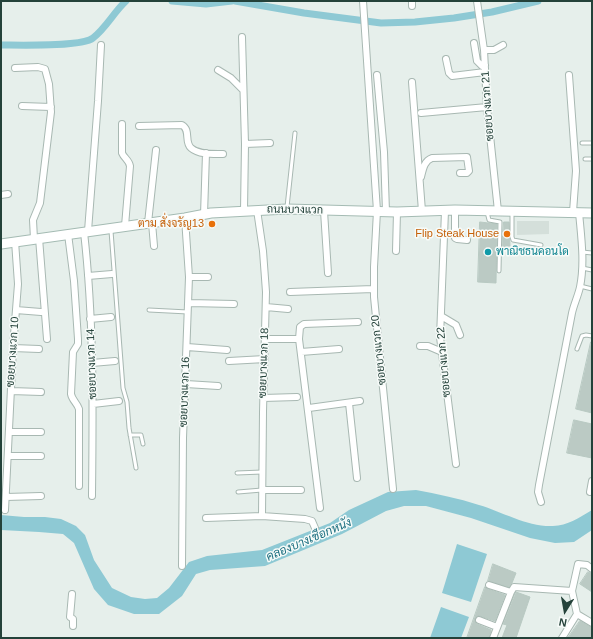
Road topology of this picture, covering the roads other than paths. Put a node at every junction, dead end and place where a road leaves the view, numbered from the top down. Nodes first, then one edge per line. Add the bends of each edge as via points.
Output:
1 (363, 1) edge
2 (477, 1) edge
3 (242, 37) dead end
4 (474, 43) dead end
5 (101, 45) dead end
6 (503, 45) dead end
7 (484, 50) junction
8 (446, 59) dead end
9 (485, 65) junction
10 (15, 68) dead end
11 (218, 70) dead end
12 (485, 72) junction
13 (377, 75) dead end
14 (569, 75) dead end
15 (412, 82) dead end
16 (243, 90) junction
17 (22, 106) dead end
18 (51, 106) junction
19 (487, 107) junction
20 (421, 113) dead end
21 (122, 124) dead end
22 (139, 126) dead end
23 (295, 133) dead end
24 (270, 143) dead end
25 (582, 143) dead end
26 (592, 143) edge
27 (245, 144) junction
28 (156, 150) dead end
29 (206, 153) junction
30 (223, 154) dead end
31 (585, 159) dead end
32 (592, 159) edge
33 (460, 173) dead end
34 (420, 182) junction
35 (8, 194) dead end
36 (1, 195) edge
37 (287, 209) junction
38 (257, 210) junction
39 (455, 210) junction
40 (244, 211) junction
41 (324, 211) junction
42 (422, 211) junction
43 (445, 211) junction
44 (487, 211) junction
45 (498, 211) junction
46 (512, 211) junction
47 (382, 212) junction
48 (397, 212) junction
49 (576, 212) junction
50 (592, 213) edge
51 (204, 215) junction
52 (185, 218) junction
53 (150, 223) junction
54 (125, 226) junction
55 (111, 229) junction
56 (86, 232) junction
57 (68, 234) junction
58 (36, 238) junction
59 (467, 240) dead end
60 (15, 241) junction
61 (1, 244) edge
62 (541, 245) dead end
63 (154, 246) dead end
64 (396, 251) dead end
65 (582, 252) junction
66 (592, 253) edge
67 (582, 268) junction
68 (592, 270) edge
69 (499, 271) dead end
70 (328, 273) dead end
71 (112, 274) dead end
72 (88, 276) junction
73 (189, 277) junction
74 (208, 277) dead end
75 (580, 286) junction
76 (374, 289) junction
77 (592, 289) edge
78 (290, 292) dead end
79 (188, 303) junction
80 (234, 304) dead end
81 (266, 307) junction
82 (288, 309) dead end
83 (16, 310) junction
84 (149, 310) dead end
85 (41, 312) dead end
86 (188, 312) junction
87 (441, 316) junction
88 (111, 317) dead end
89 (90, 319) junction
90 (358, 322) dead end
91 (460, 334) dead end
92 (592, 336) edge
93 (47, 338) dead end
94 (265, 339) junction
95 (300, 339) junction
96 (420, 346) dead end
97 (187, 347) junction
98 (13, 348) junction
99 (577, 348) dead end
100 (39, 350) dead end
101 (227, 350) dead end
102 (339, 350) dead end
103 (301, 352) junction
104 (442, 352) junction
105 (265, 359) junction
106 (229, 360) dead end
107 (115, 361) dead end
108 (92, 363) junction
109 (186, 384) junction
110 (218, 386) dead end
111 (11, 391) junction
112 (41, 392) dead end
113 (297, 396) dead end
114 (263, 398) junction
115 (360, 401) dead end
116 (120, 402) dead end
117 (349, 402) junction
118 (93, 404) junction
119 (309, 408) junction
120 (9, 432) junction
121 (41, 432) dead end
122 (130, 434) junction
123 (143, 444) dead end
124 (8, 456) junction
125 (41, 456) dead end
126 (456, 464) dead end
127 (136, 468) dead end
128 (262, 472) junction
129 (237, 473) dead end
130 (357, 478) dead end
131 (592, 481) edge
132 (79, 486) dead end
133 (393, 489) dead end
134 (262, 490) junction
135 (301, 490) dead end
136 (238, 492) dead end
137 (590, 492) dead end
138 (41, 496) dead end
139 (92, 496) dead end
140 (6, 497) junction
141 (541, 502) dead end
142 (320, 508) dead end
143 (5, 510) dead end
144 (262, 516) junction
145 (206, 518) dead end
146 (315, 528) dead end
147 (182, 566) dead end
148 (592, 569) edge
149 (489, 585) dead end
150 (572, 591) junction
151 (511, 592) junction
152 (72, 594) dead end
153 (577, 614) junction
154 (479, 620) dead end
155 (592, 623) edge
156 (73, 626) dead end
157 (497, 626) junction
158 (493, 638) edge
159 (562, 638) edge

1 - 47 street
2 - 7 street, ซอยบางแวก 21
3 - 16 street
4 - 9 street via 477,61 482,66
5 - 56 street, ซอยบางแวก 14
6 - 7 street via 494,50
7 - 9 street, ซอยบางแวก 21
8 - 12 street via 452,76
9 - 12 street, ซอยบางแวก 21
10 - 18 street via 45,68
11 - 16 street
12 - 19 street, ซอยบางแวก 21
13 - 47 street via 384,152
14 - 49 street via 576,171
15 - 34 street
16 - 27 street
17 - 18 street
18 - 58 street via 40,203 33,220
19 - 20 street
19 - 45 street, ซอยบางแวก 21
21 - 54 street via 122,153 130,166
22 - 29 street via 182,125 187,131 188,144 191,148
23 - 37 lane
24 - 27 street
25 - 26 lane
27 - 40 street
28 - 53 street
29 - 30 street
29 - 51 street
31 - 32 lane
33 - 34 street via 469,171 467,157 432,158 425,164
34 - 42 street
35 - 36 street
37 - 38 main road, ถนนบางแวก
37 - 41 main road, ถนนบางแวก
38 - 40 main road, ถนนบางแวก
38 - 81 street, ซอยบางแวก 18 via 263,251
39 - 43 main road, ถนนบางแวก
39 - 44 main road, ถนนบางแวก
39 - 59 street via 455,238
40 - 51 main road, ถนนบางแวก
41 - 47 main road, ถนนบางแวก
41 - 70 street
42 - 43 main road, ถนนบางแวก
42 - 48 main road, ถนนบางแวก
43 - 87 street, ซอยบางแวก 22
44 - 45 main road, ถนนบางแวก
44 - 69 lane via 489,220 500,222
45 - 46 main road, ถนนบางแวก
46 - 49 main road, ถนนบางแวก
46 - 62 lane via 513,240
47 - 48 main road, ถนนบางแวก
47 - 76 street, ซอยบางแวก 20
48 - 64 street
49 - 50 main road, ถนนบางแวก
49 - 65 street
51 - 52 main road, ถนนบางแวก
52 - 53 main road, ถนนบางแวก
52 - 73 street, ซอยบางแวก 16
53 - 54 main road, ถนนบางแวก
53 - 63 street
54 - 55 main road, ถนนบางแวก
55 - 56 main road, ถนนบางแวก
55 - 122 lane via 123,388
56 - 57 main road, ถนนบางแวก
56 - 72 street, ซอยบางแวก 14
57 - 58 main road, ถนนบางแวก
57 - 132 street via 78,339 73,352 71,394 79,409
58 - 60 main road, ถนนบางแวก
58 - 93 street
60 - 61 main road, ถนนบางแวก
60 - 83 street, ซอยบางแวก 10 via 18,267
65 - 66 lane
65 - 67 street
67 - 68 lane
67 - 75 street
71 - 72 street
72 - 89 street, ซอยบางแวก 14
73 - 74 street
73 - 79 street, ซอยบางแวก 16
75 - 77 lane
75 - 141 street via 572,314 539,486
76 - 78 street
76 - 133 street, ซอยบางแวก 20
79 - 80 street
79 - 86 street, ซอยบางแวก 16
81 - 82 street
81 - 94 street, ซอยบางแวก 18
83 - 85 street
83 - 98 street, ซอยบางแวก 10
84 - 86 lane
86 - 97 street, ซอยบางแวก 16
87 - 91 street via 456,325
87 - 104 street, ซอยบางแวก 22
88 - 89 street
89 - 108 street, ซอยบางแวก 14
90 - 95 street via 304,324 300,327
92 - 99 lane via 584,335
94 - 95 street
94 - 105 street, ซอยบางแวก 18
95 - 103 street
96 - 104 street via 428,346
97 - 101 street
97 - 109 street, ซอยบางแวก 16
98 - 100 street
98 - 111 street, ซอยบางแวก 10
102 - 103 street
103 - 119 street
104 - 126 street, ซอยบางแวก 22
105 - 106 street
105 - 114 street, ซอยบางแวก 18
107 - 108 street
108 - 118 street, ซอยบางแวก 14
109 - 110 street
109 - 147 street, ซอยบางแวก 16
111 - 112 street
111 - 120 street, ซอยบางแวก 10
113 - 114 street
114 - 128 street, ซอยบางแวก 18
115 - 117 street
116 - 118 street
117 - 119 street
117 - 130 street
118 - 139 street, ซอยบางแวก 14
119 - 142 street
120 - 121 street
120 - 124 street, ซอยบางแวก 10
122 - 123 lane via 141,435
122 - 127 lane
124 - 125 street
124 - 140 street, ซอยบางแวก 10
128 - 129 lane
128 - 134 street, ซอยบางแวก 18
131 - 137 street
134 - 135 street
134 - 136 lane
134 - 144 street, ซอยบางแวก 18
138 - 140 street
140 - 143 street, ซอยบางแวก 10
144 - 145 street
144 - 146 street via 309,520
148 - 150 street via 587,565 578,564
149 - 151 street
150 - 151 street via 514,586
150 - 153 street
151 - 157 street
152 - 156 street via 69,614 73,619
153 - 155 street
153 - 159 street
154 - 157 street
157 - 158 street

